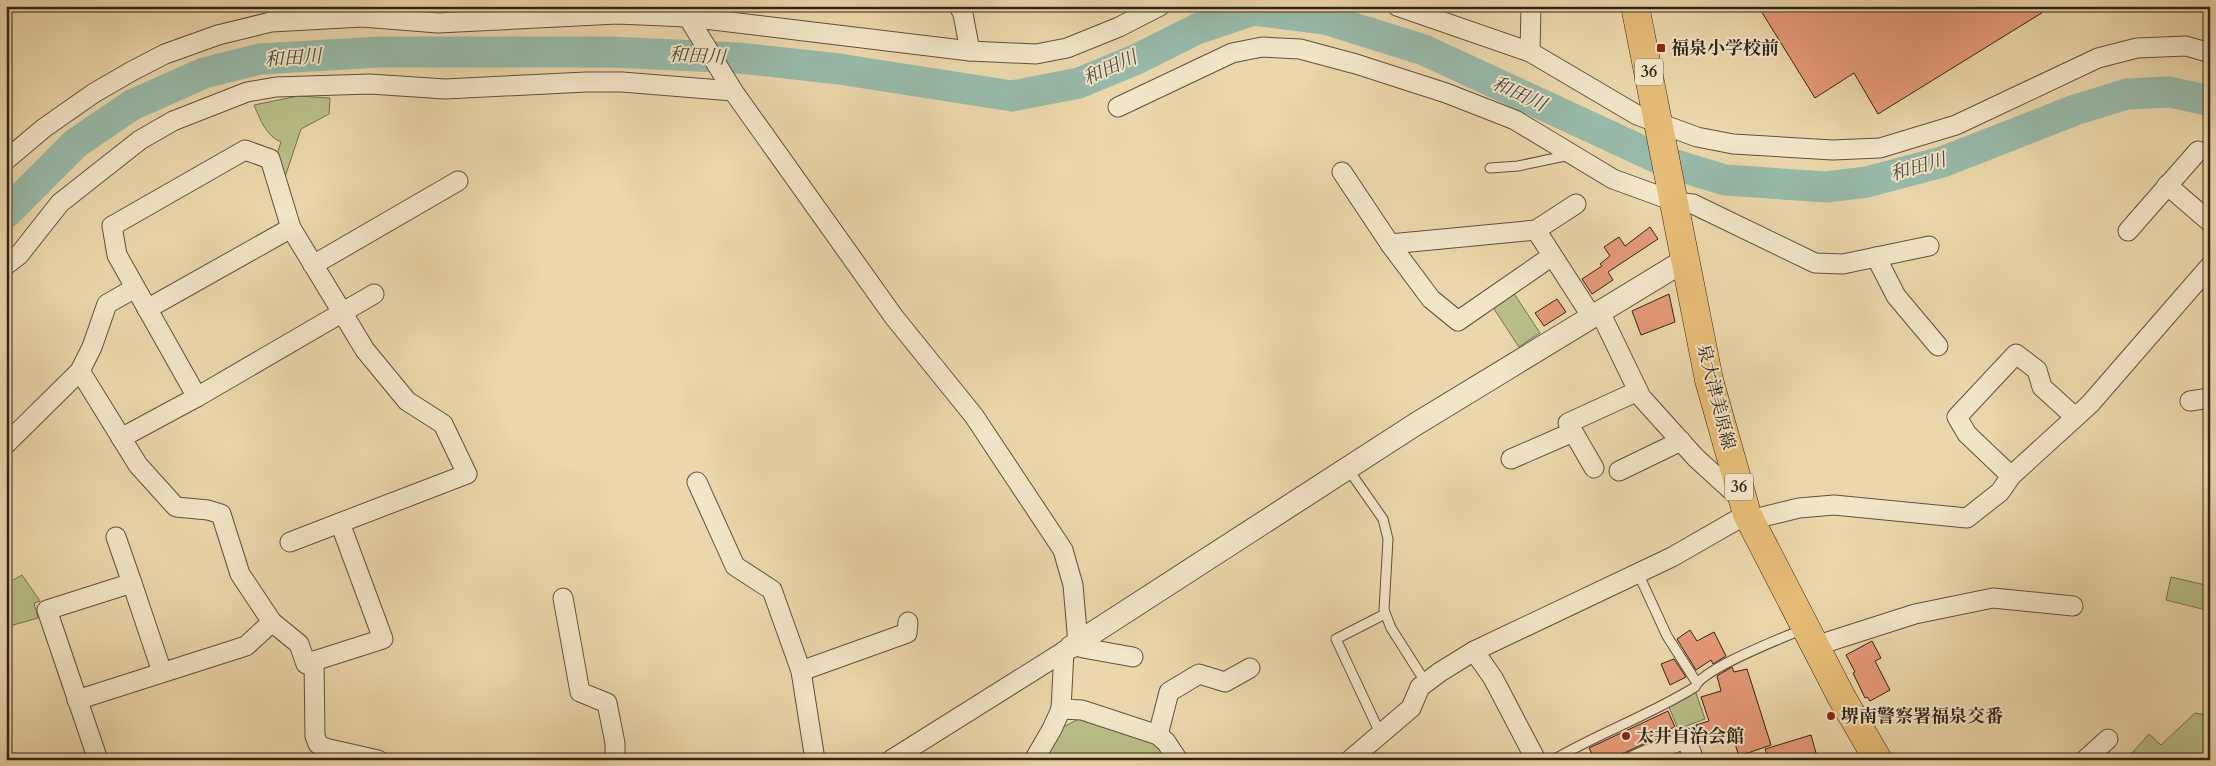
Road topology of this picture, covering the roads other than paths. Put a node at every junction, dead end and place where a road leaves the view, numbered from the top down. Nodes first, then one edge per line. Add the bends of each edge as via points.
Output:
1 (958, 6) edge
2 (1160, 6) edge
3 (1397, 6) edge
4 (1531, 6) edge
5 (1636, 6) edge
6 (685, 12) edge
7 (722, 14) edge
8 (970, 51) junction
9 (1530, 52) junction
10 (2210, 53) edge
11 (731, 87) junction
12 (1118, 107) dead end
13 (1660, 130) junction
14 (2198, 151) dead end
15 (1573, 155) junction
16 (6, 160) edge
17 (1490, 168) dead end
18 (1342, 172) dead end
19 (458, 181) dead end
20 (2166, 185) junction
21 (1674, 195) junction
22 (1576, 204) dead end
23 (2210, 222) edge
24 (291, 228) junction
25 (1536, 230) junction
26 (2128, 231) dead end
27 (1390, 244) junction
28 (1929, 246) dead end
29 (1552, 256) junction
30 (1876, 257) junction
31 (1687, 259) junction
32 (6, 265) edge
33 (313, 265) junction
34 (2210, 266) edge
35 (135, 288) junction
36 (374, 294) dead end
37 (147, 309) junction
38 (342, 313) junction
39 (1596, 315) junction
40 (1938, 346) dead end
41 (80, 371) junction
42 (1638, 391) junction
43 (197, 397) junction
44 (2210, 398) edge
45 (2190, 401) dead end
46 (2075, 418) junction
47 (1573, 432) junction
48 (121, 438) junction
49 (1681, 442) junction
50 (6, 444) edge
51 (1511, 459) dead end
52 (1348, 468) junction
53 (1594, 468) dead end
54 (1619, 471) dead end
55 (2011, 476) junction
56 (696, 482) dead end
57 (1746, 511) junction
58 (340, 523) junction
59 (116, 537) dead end
60 (290, 542) dead end
61 (1638, 573) junction
62 (132, 582) junction
63 (562, 598) dead end
64 (2073, 606) dead end
65 (1385, 614) junction
66 (272, 622) junction
67 (908, 622) dead end
68 (1811, 637) junction
69 (1071, 647) junction
70 (1474, 651) junction
71 (1133, 657) dead end
72 (314, 661) junction
73 (1250, 668) dead end
74 (801, 671) junction
75 (162, 672) junction
76 (1426, 682) junction
77 (1697, 683) junction
78 (77, 700) junction
79 (1061, 709) junction
80 (1380, 733) junction
81 (1158, 735) junction
82 (2108, 739) dead end
83 (98, 760) edge
84 (378, 760) edge
85 (615, 760) edge
86 (816, 760) edge
87 (891, 760) edge
88 (1034, 760) edge
89 (1178, 760) edge
90 (1350, 760) edge
91 (1536, 760) edge
92 (1553, 760) edge
93 (1635, 760) edge
94 (1694, 760) edge
95 (1878, 760) edge
96 (2085, 760) edge

1 - 8 street via 963,14
2 - 8 street via 1067,48 1036,54
3 - 9 street
4 - 9 street
5 - 13 main road, 泉大津美原線 / 36
6 - 7 street
6 - 11 street
6 - 16 street via 438,23 362,17 271,22 218,35 166,54 132,71 44,128
7 - 8 street
9 - 13 street
10 - 13 street via 2186,46 2137,48 2098,58 1956,125 1880,148 1833,150 1733,144
11 - 32 street via 595,82 445,89 370,84 247,92 173,121 140,140 60,203 19,255
11 - 69 street via 894,316 974,416 1062,550 1073,585
12 - 15 street via 1232,53 1262,47 1300,49 1446,92 1515,120
13 - 21 main road, 泉大津美原線 / 36
14 - 20 street
15 - 17 lane
15 - 21 street via 1612,179
18 - 27 street
19 - 33 street
20 - 23 street
20 - 26 street
21 - 30 street via 1815,263 1844,264
21 - 31 main road, 泉大津美原線 / 36
22 - 25 street
24 - 33 street
24 - 35 street via 270,159 245,150 112,226 117,255
24 - 37 street
25 - 27 street
25 - 29 street
27 - 29 street via 1431,300 1458,321
28 - 30 street
29 - 39 street
30 - 40 street via 1896,296
31 - 39 street
31 - 57 main road, 泉大津美原線 / 36 via 1709,380
33 - 38 street
34 - 46 street
35 - 37 street
35 - 41 street via 107,304
36 - 38 street
37 - 43 street
38 - 43 street
38 - 58 street via 364,350 407,401 443,424 468,474
39 - 42 street
39 - 52 street
41 - 48 street
41 - 50 street
42 - 47 street via 1568,423
42 - 49 street
43 - 48 street
44 - 45 street
46 - 55 street
46 - 55 street via 2042,387 2037,370 2016,354 1956,417 1967,434
47 - 51 street
47 - 53 street
48 - 66 street via 138,465 176,507 221,514 240,574
49 - 54 street
49 - 57 street
52 - 65 lane via 1383,519 1388,539
52 - 69 street
55 - 57 street via 2000,492 1967,518 1834,505
56 - 74 street via 735,566 772,590
57 - 61 street via 1672,557
57 - 68 main road, 泉大津美原線 / 36
58 - 60 street
58 - 72 street via 383,640
59 - 62 street
61 - 70 street
61 - 77 lane via 1667,636
62 - 75 street
62 - 78 street via 47,610
63 - 85 street via 580,692 607,703
64 - 68 street via 1993,598
65 - 76 lane
65 - 80 lane via 1336,639
66 - 72 street via 298,644 306,664
66 - 75 street via 246,646
67 - 74 street via 907,633
68 - 77 lane via 1746,654
68 - 95 main road, 泉大津美原線 / 36
69 - 71 street
69 - 79 street
69 - 87 street
70 - 76 street
70 - 91 street via 1493,678
72 - 84 street via 315,736 318,744
73 - 81 street via 1225,682 1199,674 1169,692
74 - 86 street
75 - 78 street
76 - 80 street via 1420,687 1412,708
77 - 92 lane via 1664,706 1589,739
78 - 83 street
79 - 81 street via 1082,710
79 - 88 street
80 - 90 street
81 - 89 street
82 - 96 street
93 - 94 street via 1686,738

